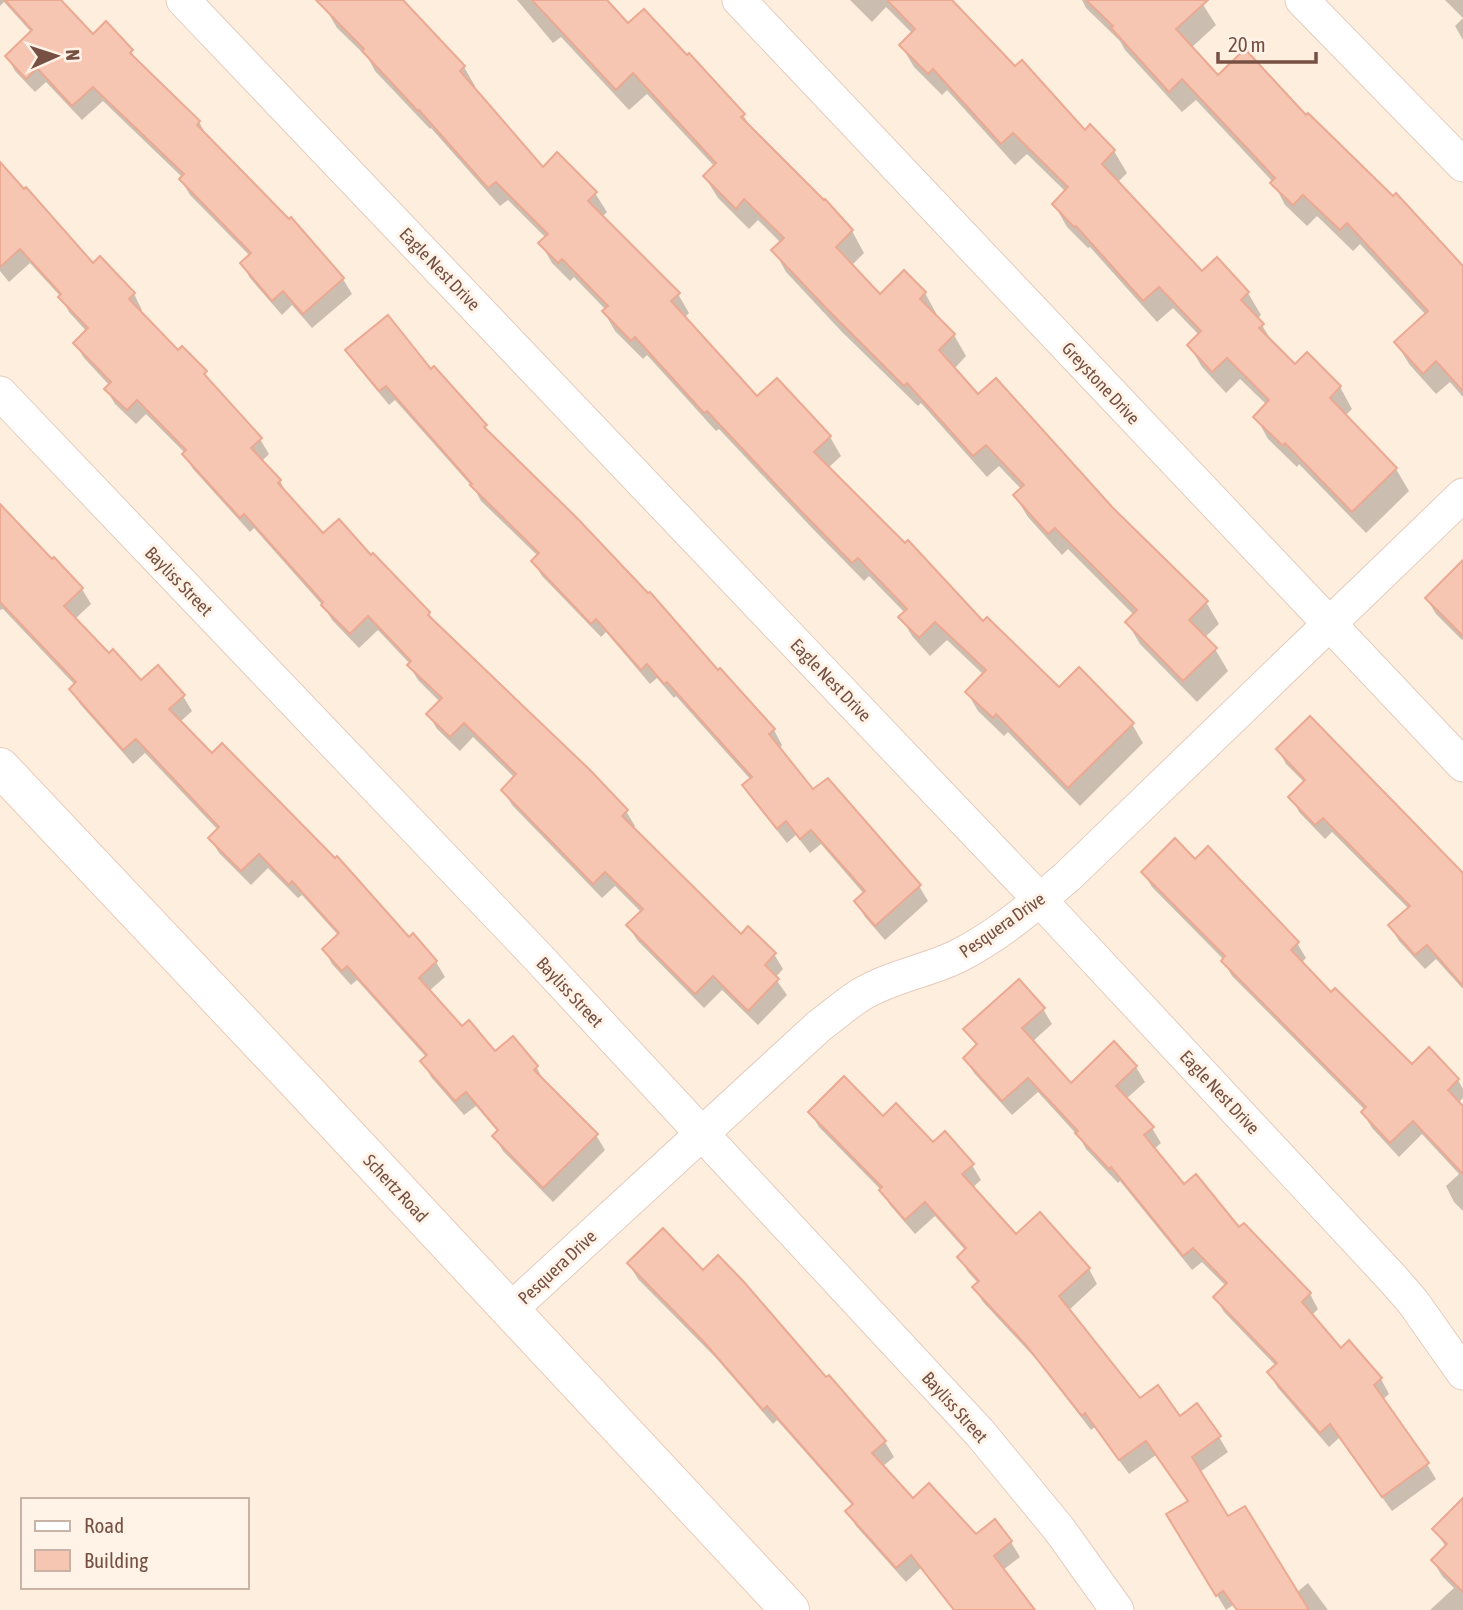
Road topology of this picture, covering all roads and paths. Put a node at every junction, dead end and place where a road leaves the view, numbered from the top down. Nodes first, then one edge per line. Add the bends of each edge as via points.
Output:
1 (183, 0) edge
2 (739, 0) edge
3 (1302, 0) edge
4 (1463, 165) edge
5 (0, 393) edge
6 (1463, 495) edge
7 (1330, 624) junction
8 (1463, 765) edge
9 (0, 767) edge
10 (1041, 900) junction
11 (702, 1134) junction
12 (510, 1310) junction
13 (1463, 1373) edge
14 (790, 1610) edge
15 (1117, 1610) edge

1 - 10 street, Eagle Nest Drive
2 - 7 street, Greystone Drive
3 - 4 street
5 - 11 street, Bayliss Street
6 - 7 street, Pesquera Drive
7 - 8 street, Greystone Drive
7 - 10 street, Pesquera Drive
9 - 12 street, Schertz Road
10 - 11 street, Pesquera Drive via 956,957 862,994 819,1026
10 - 13 street, Eagle Nest Drive via 1393,1279
11 - 12 street, Pesquera Drive
11 - 15 street, Bayliss Street via 980,1433 1059,1529
12 - 14 street, Schertz Road

